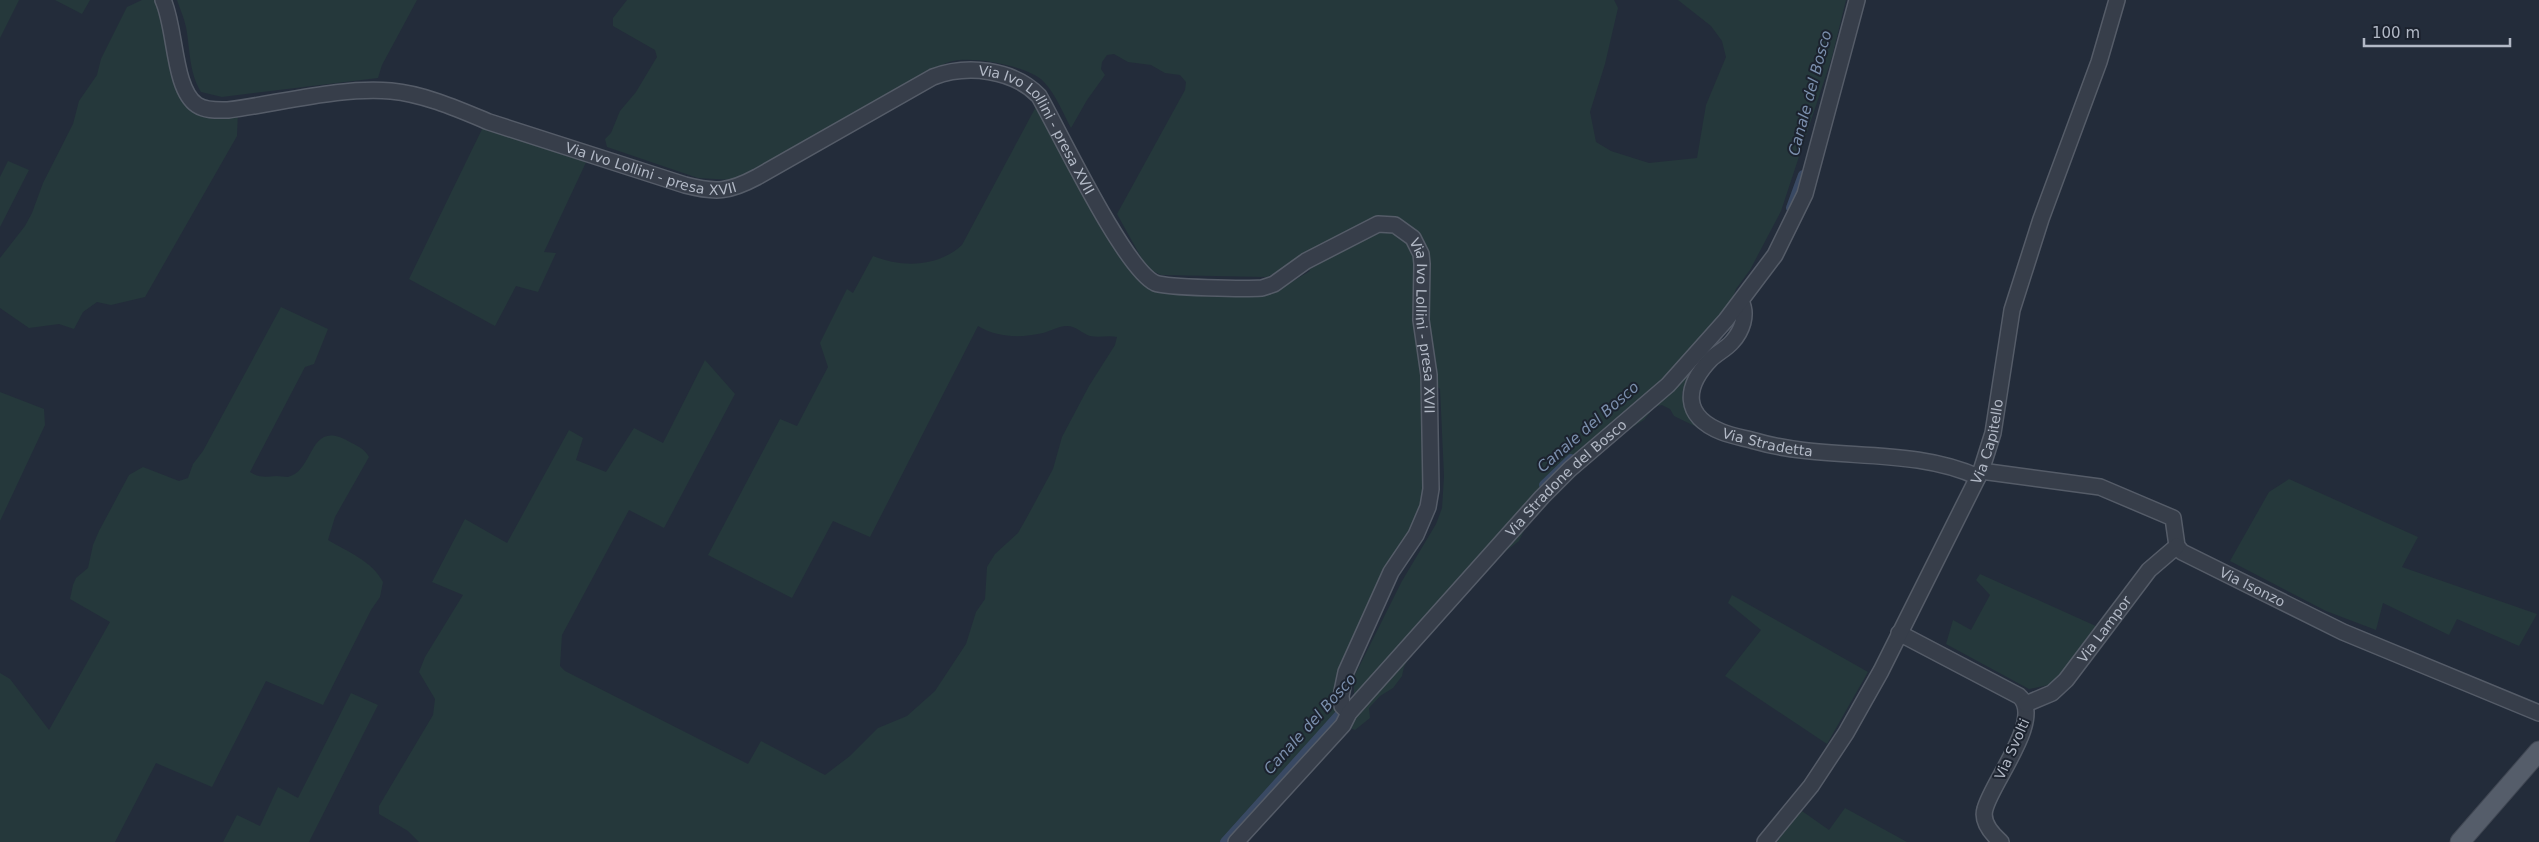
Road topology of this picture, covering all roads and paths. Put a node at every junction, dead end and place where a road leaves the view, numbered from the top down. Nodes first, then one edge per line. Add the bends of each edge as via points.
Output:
1 (163, 0) edge
2 (1857, 0) edge
3 (2117, 0) edge
4 (1741, 301) junction
5 (1980, 474) junction
6 (2177, 546) junction
7 (1899, 633) junction
8 (2026, 704) junction
9 (1346, 710) junction
10 (2539, 713) edge
11 (2539, 751) edge
12 (1236, 842) edge
13 (1765, 842) edge
14 (2001, 842) edge
15 (2460, 842) edge

1 - 9 street, Via Ivo Lollini - presa XVII via 183,87 198,106 228,110 353,91 390,91 463,111 685,185 715,192 757,177 949,71 976,70 1021,80 1040,96 1133,263 1143,274 1163,286 1262,288 1370,226 1395,225 1413,238 1421,254 1422,320 1429,376 1431,489 1428,507 1416,535 1391,572 1346,672 1341,696
2 - 4 street, Via Stradone del Bosco via 1805,194 1775,255
3 - 5 street, Via Capitello via 2099,62 2041,219 2012,310 1993,433
4 - 5 street, Via Stradetta via 1744,321 1731,343 1700,372 1693,384 1692,411 1708,425 1762,443 1831,454 1931,462
4 - 9 street, Via Stradone del Bosco via 1668,385 1542,497
5 - 6 street via 2100,487 2173,518
5 - 7 street, Via Capitello
6 - 8 street, Via Lampor via 2149,570 2066,680 2052,693
6 - 10 street, Via Isonzo via 2182,552 2343,632
7 - 8 street, Via Svolti via 2019,696
7 - 13 street, Via Capitello via 1846,733 1810,786
8 - 14 street, Via Svolti via 2026,722 1984,810 1989,831
9 - 12 street, Via Stradone del Bosco via 1342,725
11 - 15 main road

